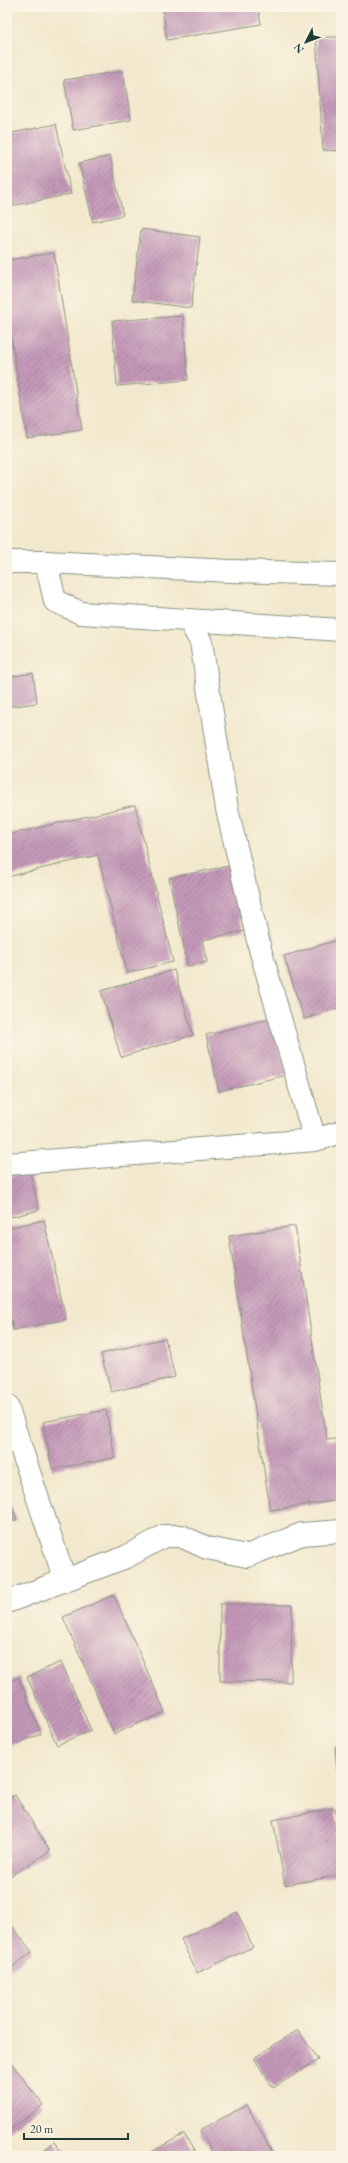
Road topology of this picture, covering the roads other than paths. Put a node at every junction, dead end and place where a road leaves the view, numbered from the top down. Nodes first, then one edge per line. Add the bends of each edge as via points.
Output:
1 (7, 562) edge
2 (46, 562) junction
3 (341, 574) edge
4 (190, 622) junction
5 (341, 630) edge
6 (341, 1132) edge
7 (315, 1140) junction
8 (7, 1164) edge
9 (7, 1406) edge
10 (341, 1531) edge
11 (65, 1580) junction
12 (7, 1602) edge

1 - 2 street
2 - 3 street
2 - 4 street via 55,601 81,613
4 - 5 street via 221,621
4 - 7 street via 201,642 227,808 257,935
6 - 7 street
7 - 8 street
9 - 11 street
10 - 11 street via 302,1534 247,1556 208,1548 181,1536 164,1536 126,1557
11 - 12 street

